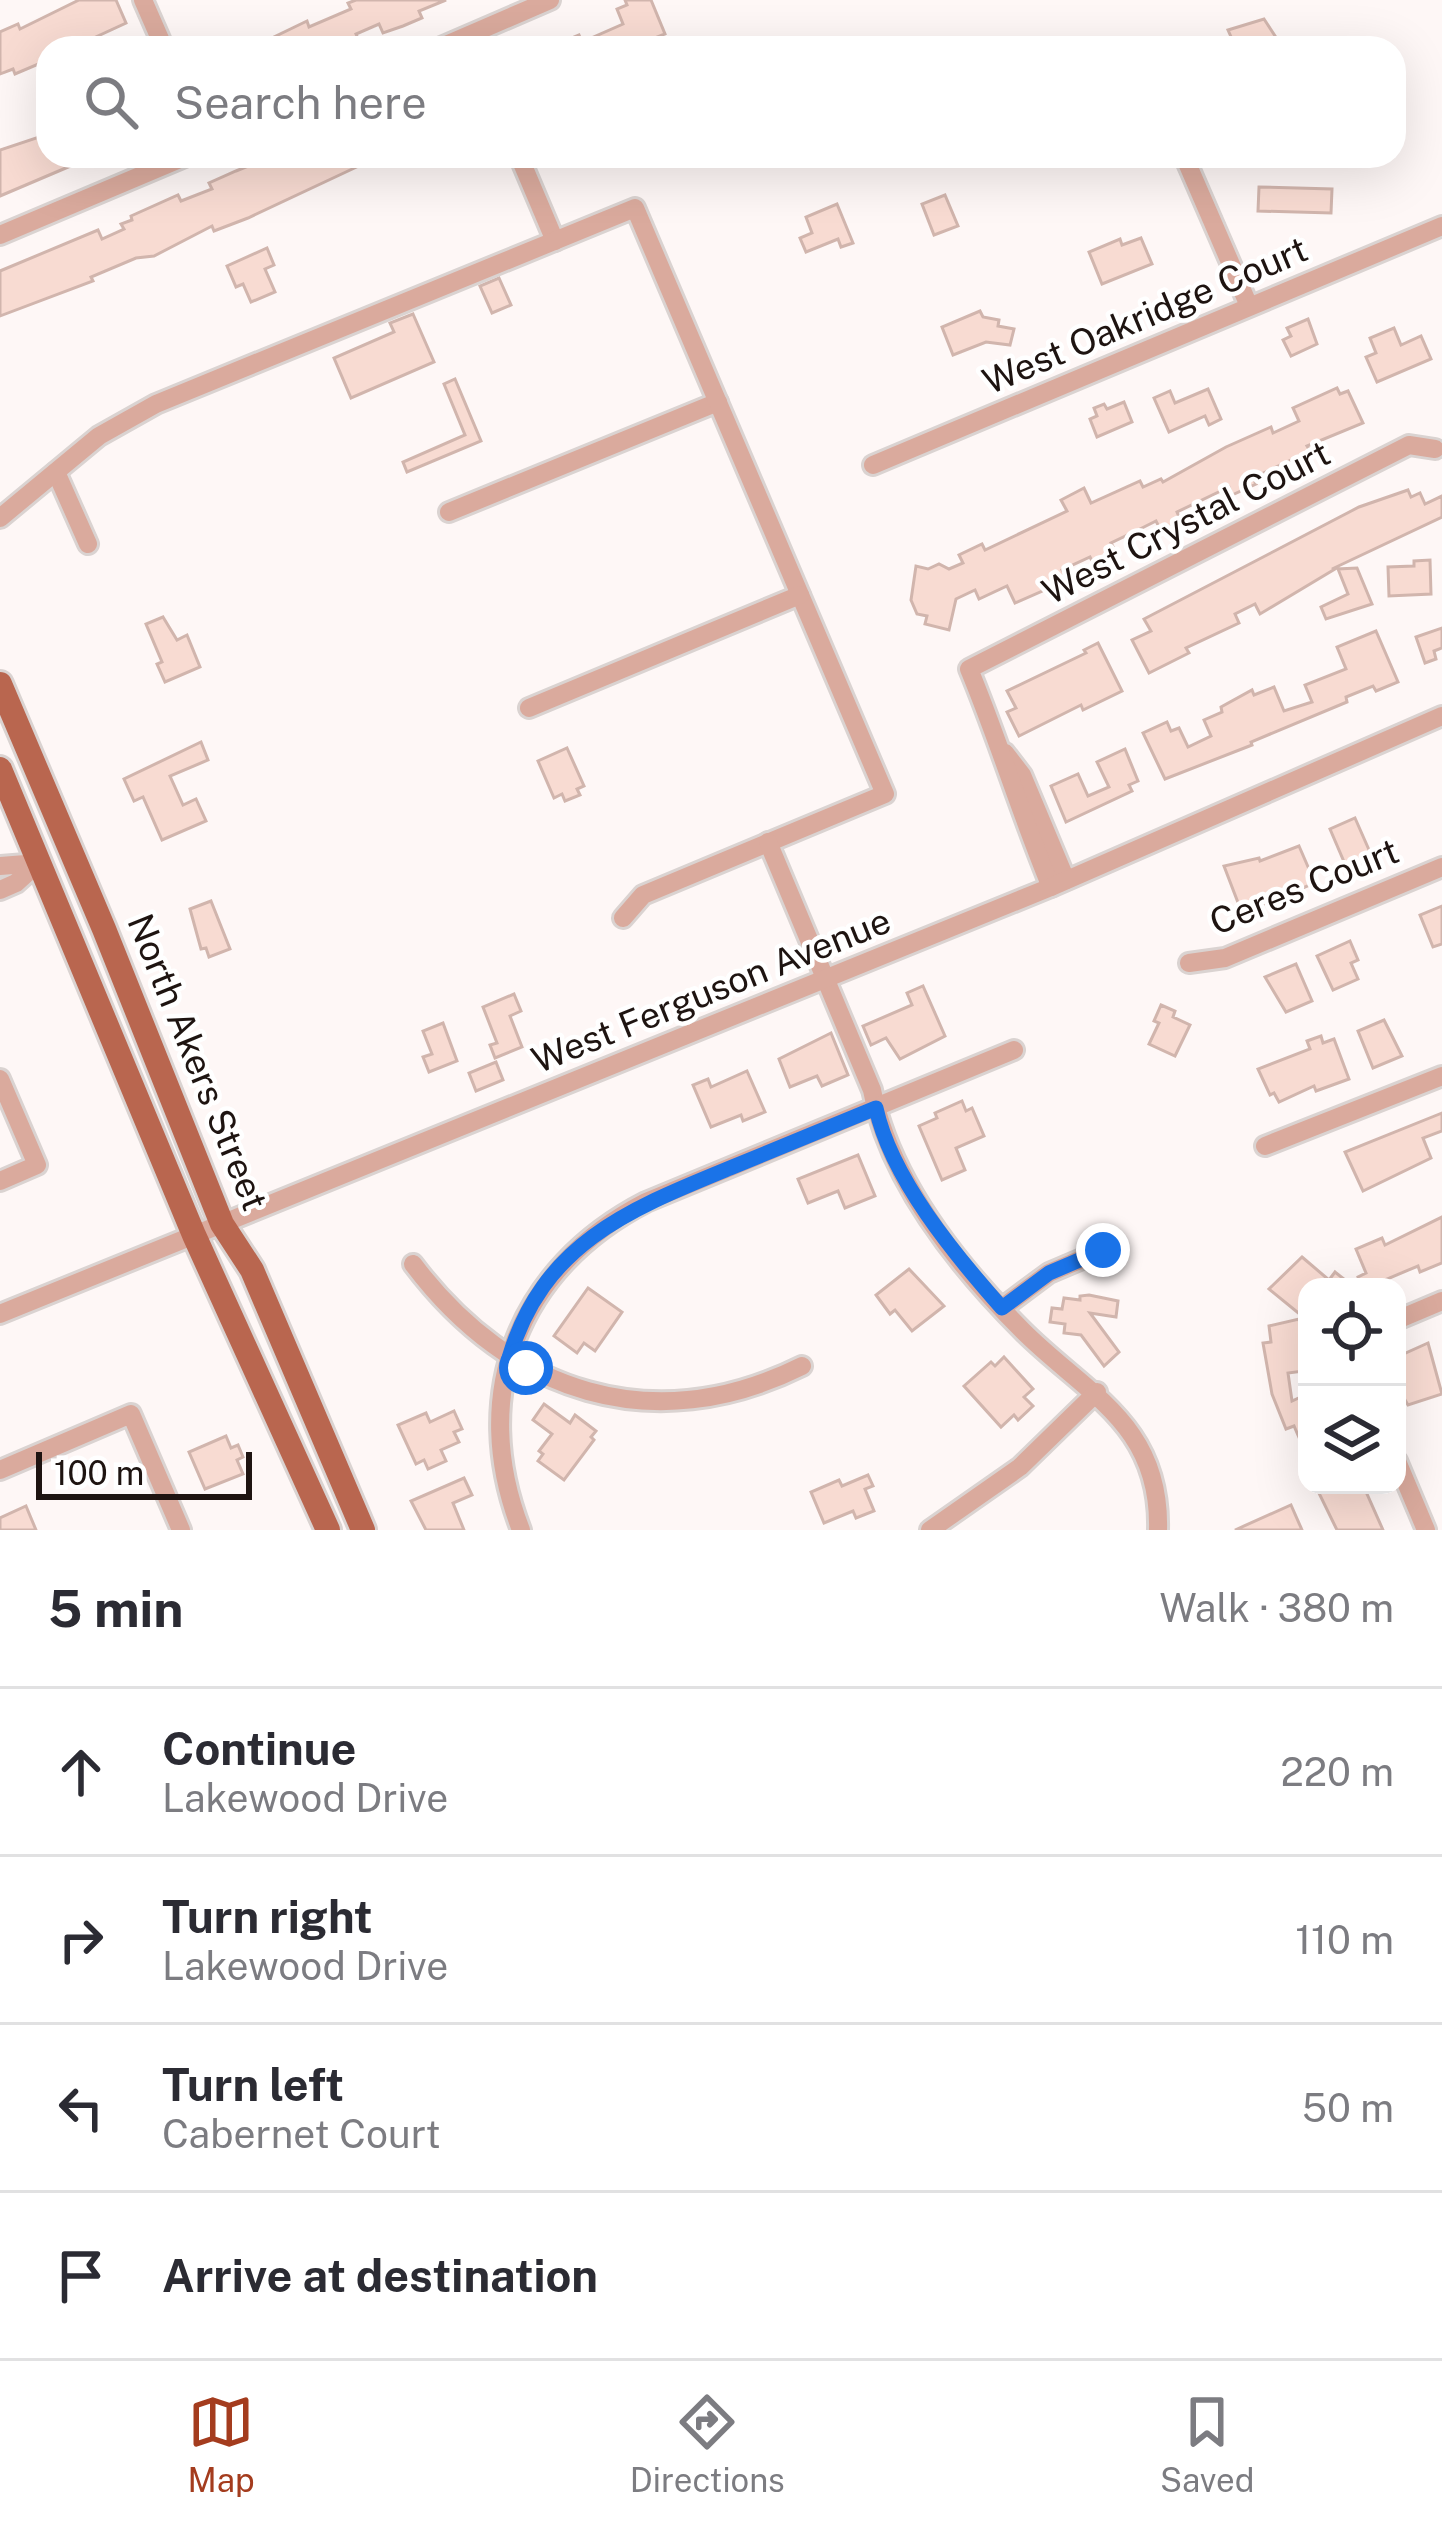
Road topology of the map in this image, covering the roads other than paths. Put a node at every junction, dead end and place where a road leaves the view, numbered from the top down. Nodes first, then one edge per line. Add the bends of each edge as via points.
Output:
1 (143, 0) edge
2 (550, 0) edge
3 (159, 36) edge
4 (482, 36) edge
5 (159, 168) edge
6 (524, 168) edge
7 (1189, 168) edge
8 (1442, 226) edge
9 (0, 235) edge
10 (555, 241) junction
11 (1249, 306) junction
12 (718, 402) junction
13 (1435, 449) dead end
14 (873, 465) dead end
15 (56, 472) junction
16 (449, 512) dead end
17 (0, 518) edge
18 (88, 544) dead end
19 (800, 595) junction
20 (0, 684) edge
21 (530, 708) dead end
22 (1442, 716) edge
23 (0, 770) edge
24 (768, 842) junction
25 (38, 862) junction
26 (0, 866) edge
27 (1442, 867) edge
28 (1059, 883) junction
29 (0, 890) edge
30 (623, 918) dead end
31 (104, 929) junction
32 (1189, 963) dead end
33 (826, 979) junction
34 (1014, 1050) dead end
35 (1442, 1076) edge
36 (0, 1079) edge
37 (876, 1108) junction
38 (1265, 1145) dead end
39 (0, 1180) edge
40 (222, 1224) junction
41 (194, 1235) junction
42 (1103, 1250) dead end
43 (413, 1264) dead end
44 (1442, 1301) edge
45 (1002, 1308) junction
46 (0, 1315) edge
47 (1406, 1316) edge
48 (509, 1358) junction
49 (802, 1366) dead end
50 (1097, 1392) junction
51 (0, 1470) edge
52 (1406, 1482) edge
53 (181, 1530) edge
54 (328, 1530) edge
55 (363, 1530) edge
56 (520, 1530) edge
57 (930, 1530) edge
58 (1158, 1530) edge
59 (1426, 1530) edge

1 - 3 street
2 - 4 street
5 - 9 street
6 - 10 street
7 - 11 street
8 - 11 street, West Oakridge Court
10 - 12 street via 635,208
10 - 15 street via 156,404
11 - 14 street, West Oakridge Court
12 - 16 street
12 - 19 street
13 - 28 street, West Crystal Court via 1409,446 969,670 1022,775
15 - 17 street
15 - 18 street
19 - 21 street
19 - 24 street via 885,794
20 - 31 main road, North Akers Street
22 - 28 street, West Ferguson Avenue
23 - 25 main road, North Akers Street
24 - 30 street via 643,895
24 - 33 street
25 - 26 street
25 - 29 street
25 - 31 main road via 63,863
25 - 41 main road, North Akers Street
27 - 32 street, Ceres Court via 1225,958
28 - 33 street, West Ferguson Avenue
31 - 40 main road, North Akers Street
33 - 37 street
33 - 40 street, West Ferguson Avenue
34 - 37 street
35 - 38 street
36 - 39 street via 37,1165
37 - 45 street via 920,1201
37 - 48 street via 618,1216 549,1278
40 - 41 street, West Ferguson Avenue
40 - 55 main road, North Akers Street via 252,1270
41 - 46 street, West Ferguson Avenue
41 - 54 main road, North Akers Street
42 - 45 street via 1049,1273
43 - 48 street via 464,1323
44 - 47 street
45 - 50 street
48 - 49 street via 599,1393 658,1401 724,1395
48 - 56 street via 501,1453
50 - 57 street via 1020,1467
50 - 58 street via 1146,1463
51 - 53 street via 131,1414
52 - 59 street

